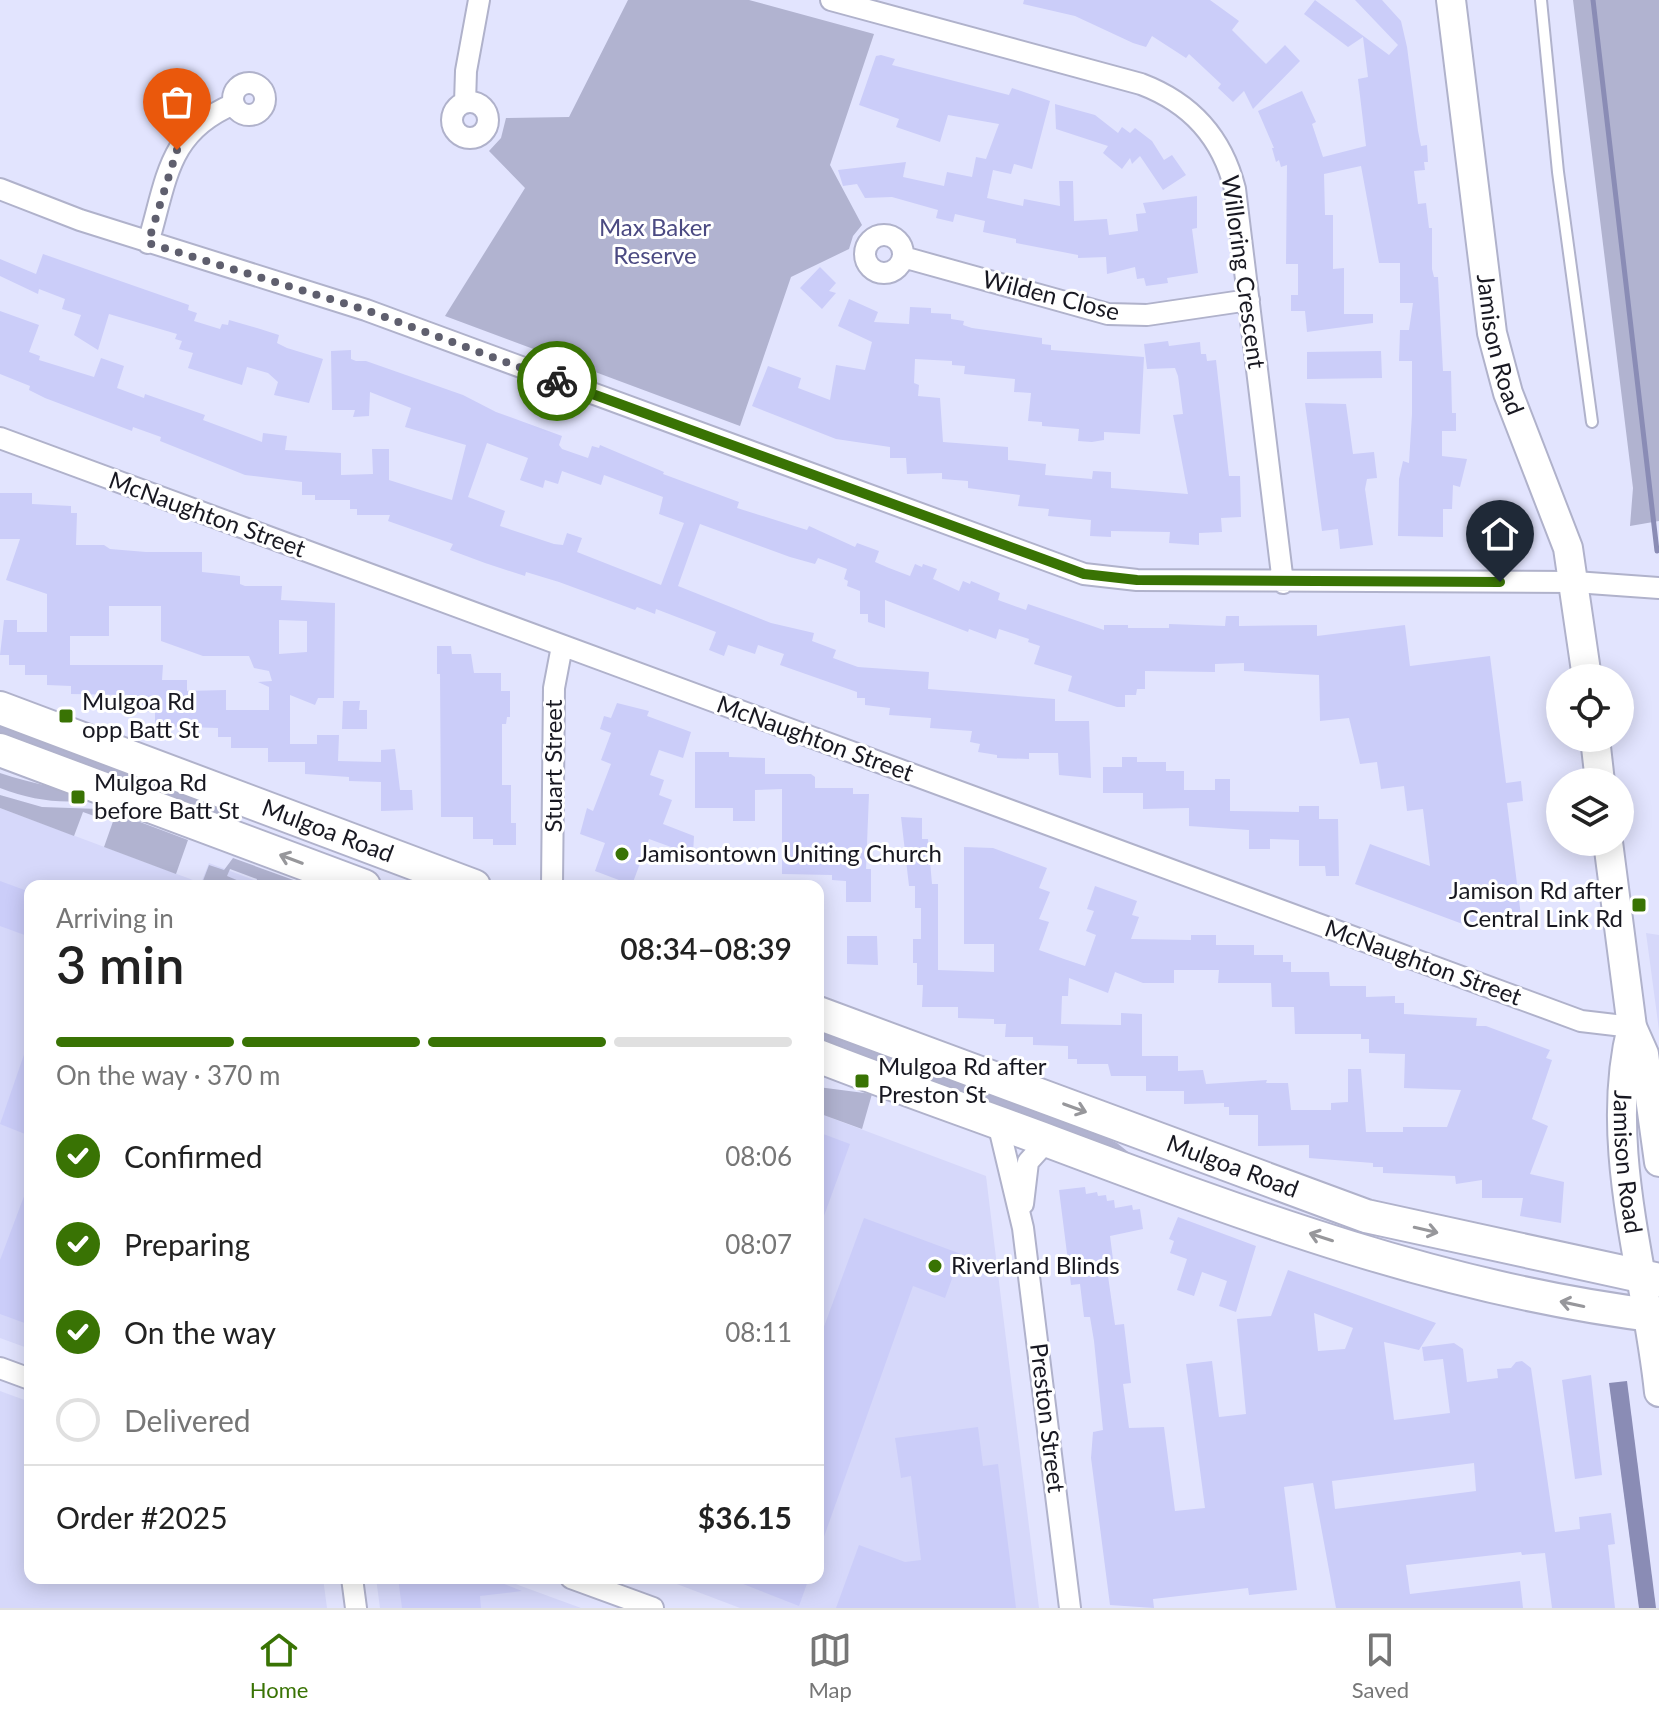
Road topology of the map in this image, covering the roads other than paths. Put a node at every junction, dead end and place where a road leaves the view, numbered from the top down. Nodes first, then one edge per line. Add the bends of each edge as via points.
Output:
1 (479, 0) edge
2 (831, 0) edge
3 (1451, 0) edge
4 (1541, 0) edge
5 (465, 103) dead end
6 (234, 104) dead end
7 (0, 189) edge
8 (148, 243) junction
9 (903, 257) dead end
10 (1249, 300) junction
11 (1592, 422) dead end
12 (0, 438) edge
13 (1575, 582) junction
14 (1283, 583) junction
15 (1659, 588) edge
16 (562, 646) junction
17 (1585, 664) edge
18 (0, 708) edge
19 (0, 750) edge
20 (0, 766) edge
21 (70, 775) junction
22 (239, 796) junction
23 (1610, 856) edge
24 (416, 878) dead end
25 (348, 880) edge
26 (458, 880) edge
27 (552, 880) edge
28 (824, 1015) edge
29 (1632, 1027) junction
30 (824, 1058) edge
31 (998, 1123) junction
32 (1047, 1141) junction
33 (1659, 1162) edge
34 (1023, 1228) junction
35 (1650, 1279) edge
36 (1654, 1316) edge
37 (0, 1368) edge
38 (24, 1377) edge
39 (1659, 1392) edge
40 (353, 1584) edge
41 (587, 1584) edge
42 (356, 1608) edge
43 (653, 1608) edge
44 (1070, 1608) edge

1 - 5 street
2 - 10 street, Willoring Crescent via 1141,84 1173,98 1224,154 1235,189
3 - 13 street, Jamison Road via 1492,333 1508,393 1564,535
4 - 11 lane
6 - 8 street via 194,126 177,150
7 - 8 street
8 - 14 street via 366,310 1060,567 1103,578
9 - 10 street, Wilden Close via 1108,314 1147,315
10 - 14 street, Willoring Crescent
12 - 16 street, McNaughton Street
13 - 14 street
13 - 15 street
13 - 17 street, Jamison Road
16 - 27 street, Stuart Street via 554,688
16 - 29 street, McNaughton Street via 1581,1021
18 - 22 main road, Mulgoa Road
19 - 21 main road, Mulgoa Road
20 - 21 main road via 20,774
25 -> 21 main road, Mulgoa Road
22 - 24 lane via 270,822
22 - 26 main road, Mulgoa Road
23 - 29 street, Jamison Road
28 -> 35 main road, Mulgoa Road via 1366,1216
29 - 33 street, Jamison Road via 1644,1054
29 - 35 street, Jamison Road via 1624,1128
30 - 31 main road, Mulgoa Road
31 - 32 main road, Mulgoa Road
31 - 34 street, Preston Street
32 - 34 street, Preston Street via 1026,1170
36 -> 32 main road, Mulgoa Road via 1582,1306 1421,1270 1173,1189
34 - 44 street, Preston Street
35 - 36 street, Jamison Road
36 - 39 street, Jamison Road
37 - 38 street
40 - 42 street
41 - 43 street

